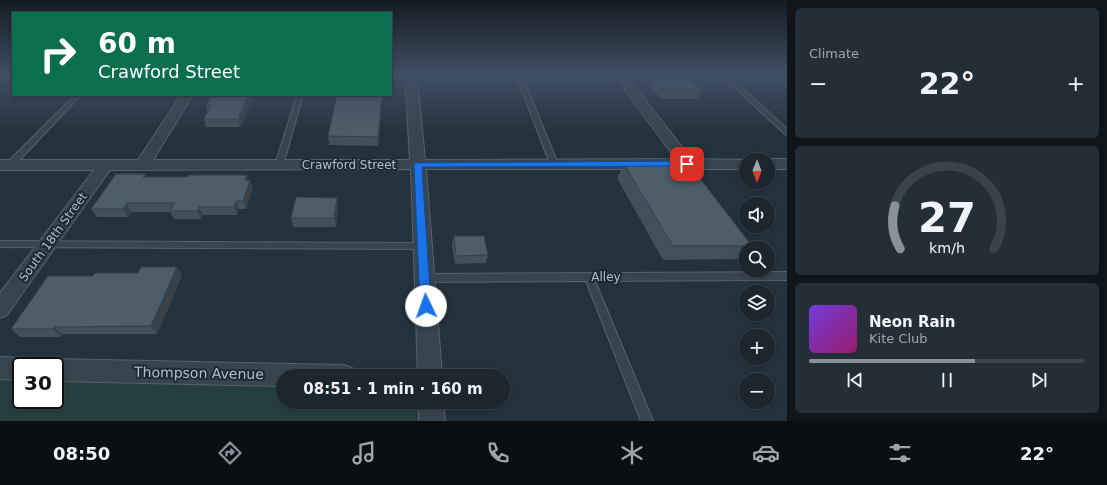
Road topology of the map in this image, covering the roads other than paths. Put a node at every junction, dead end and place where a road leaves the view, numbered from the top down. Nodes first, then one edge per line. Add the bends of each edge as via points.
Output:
1 (413, 95) edge
2 (527, 95) edge
3 (635, 95) edge
4 (745, 95) edge
5 (77, 96) edge
6 (186, 96) edge
7 (300, 96) edge
8 (787, 133) edge
9 (106, 164) junction
10 (554, 164) junction
11 (687, 164) junction
12 (739, 164) edge
13 (775, 164) edge
14 (787, 164) edge
15 (5, 165) edge
16 (142, 165) junction
17 (279, 165) junction
18 (418, 165) junction
19 (0, 244) edge
20 (47, 245) junction
21 (422, 246) junction
22 (787, 276) edge
23 (589, 277) junction
24 (424, 278) junction
25 (0, 309) edge
26 (0, 368) edge
27 (12, 369) edge
28 (430, 369) edge
29 (64, 370) edge
30 (276, 375) edge
31 (431, 409) edge
32 (432, 421) edge
33 (647, 421) edge

1 - 18 street
2 - 10 lane
3 - 11 street
4 - 8 lane
5 - 15 lane
6 - 16 street
7 - 17 lane
9 - 15 street, Crawford Street
9 - 16 street, Crawford Street
9 - 20 street, South 18th Street
10 - 11 street, Crawford Street
10 - 18 street, Crawford Street
11 - 12 street, Crawford Street
13 - 14 street
16 - 17 street, Crawford Street
17 - 18 street, Crawford Street
18 - 21 street
19 - 20 lane
20 - 21 lane
20 - 25 street, South 18th Street
21 - 24 street
22 - 23 lane, Alley
23 - 24 lane, Alley
23 - 33 lane
24 - 28 street
26 - 27 street
29 - 30 street, Thompson Avenue
31 - 32 street

